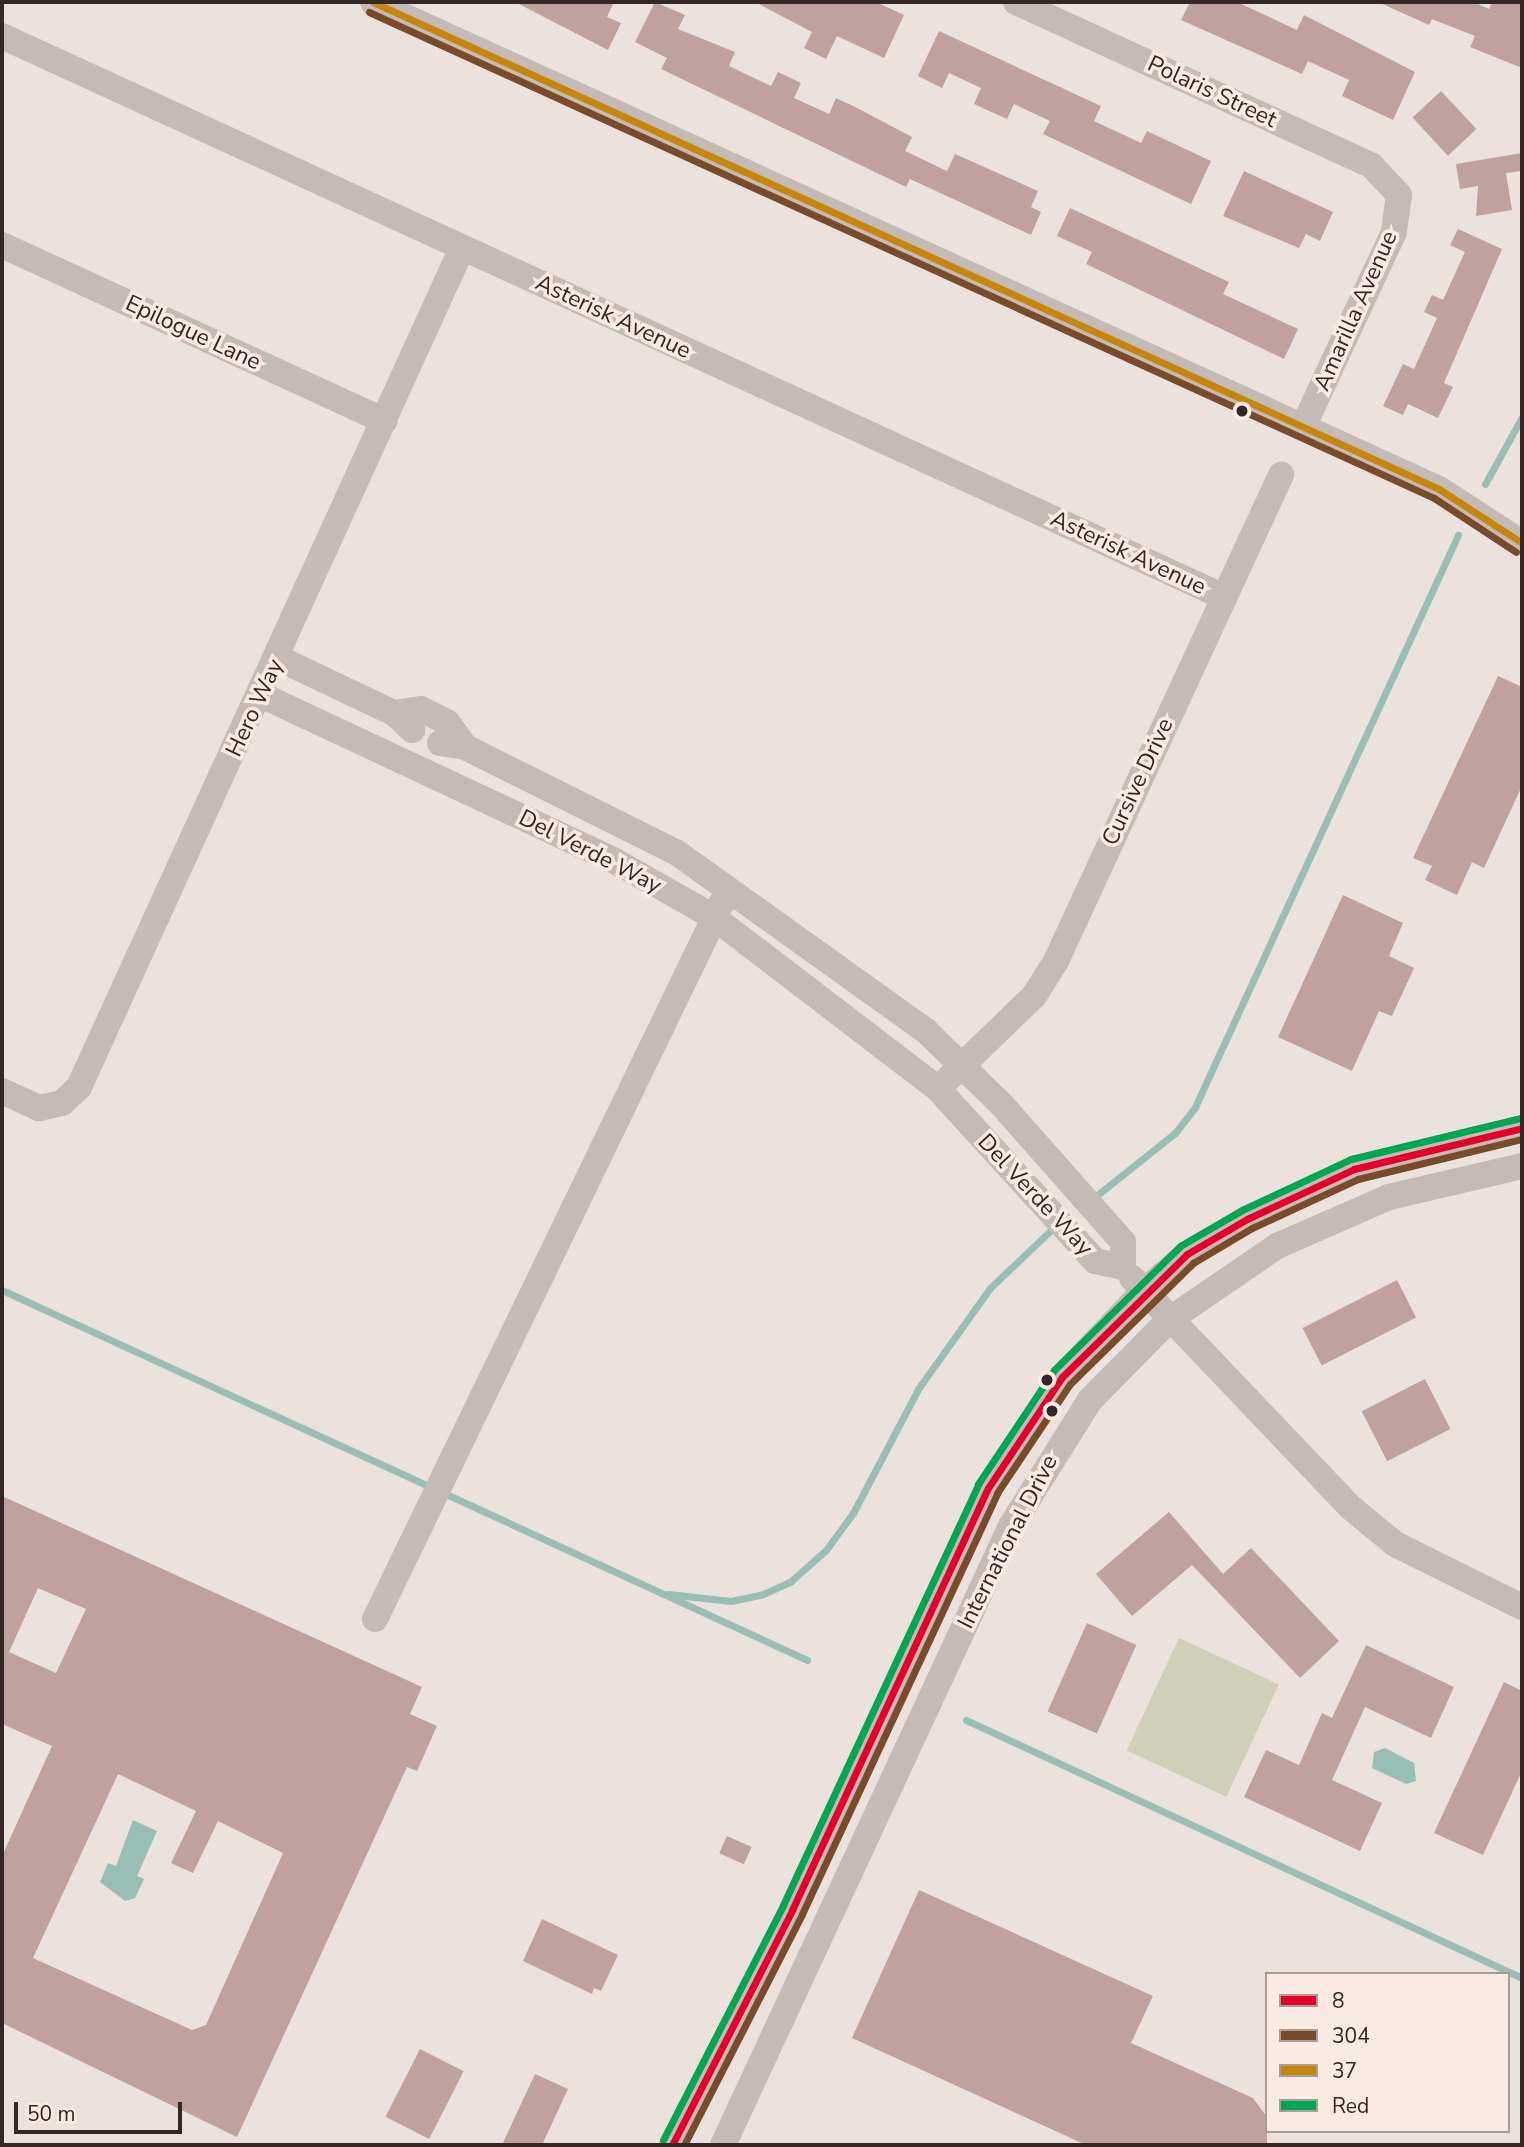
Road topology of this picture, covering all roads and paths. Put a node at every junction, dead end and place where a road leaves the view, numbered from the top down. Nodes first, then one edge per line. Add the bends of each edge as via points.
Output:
1 (373, 2) edge
2 (1016, 2) edge
3 (2, 36) edge
4 (1399, 195) joint
5 (2, 245) edge
6 (462, 248) junction
7 (384, 421) junction
8 (1304, 425) junction
9 (1281, 475) dead end
10 (1522, 543) edge
11 (1224, 597) junction
12 (278, 658) junction
13 (261, 695) junction
14 (452, 745) junction
15 (449, 783) junction
16 (732, 890) junction
17 (712, 916) junction
18 (962, 1066) junction
19 (938, 1089) junction
20 (2, 1091) edge
21 (1522, 1128) edge
22 (1522, 1166) edge
23 (1123, 1267) junction
24 (1143, 1292) junction
25 (1169, 1320) junction
26 (1522, 1607) edge
27 (375, 1619) dead end
28 (672, 2145) edge
29 (723, 2145) edge

1 - 8 street
2 - 4 street, Polaris Street via 1372,166
3 - 6 street, Asterisk Avenue
4 - 8 street, Amarilla Avenue via 1394,232
5 - 7 street, Epilogue Lane
6 - 7 street, Hero Way
6 - 11 street, Asterisk Avenue
7 - 12 street, Hero Way
8 - 10 street via 1440,489
9 - 11 street, Cursive Drive
11 - 18 street, Cursive Drive via 1056,961 1034,996
12 - 13 street, Hero Way
12 - 14 street, Del Verde Way via 403,722 421,709 447,722
13 - 15 street, Del Verde Way
13 - 20 street, Hero Way via 79,1087 62,1103 39,1108
14 - 15 street
14 - 16 street, Del Verde Way via 676,852
15 - 17 street, Del Verde Way via 615,861
16 - 17 street
16 - 18 street, Del Verde Way via 926,1031
17 - 19 street, Del Verde Way
17 - 27 street
18 - 19 street, Cursive Drive
18 - 23 street, Del Verde Way via 1123,1242
19 - 23 street, Del Verde Way via 1095,1261
21 - 24 street, International Drive via 1397,1155 1297,1191 1187,1254
22 - 25 street, International Drive via 1448,1180 1329,1218 1212,1286
23 - 24 street
24 - 25 street
24 - 28 street, International Drive via 1062,1377 988,1488 792,1910
25 - 26 street via 1359,1515 1395,1544
25 - 29 street, International Drive via 1090,1400 1038,1475

